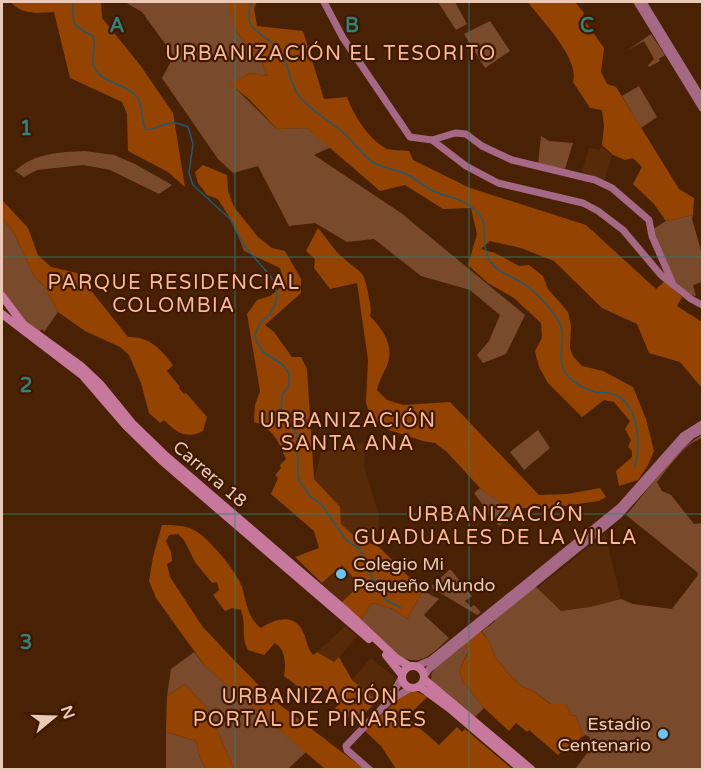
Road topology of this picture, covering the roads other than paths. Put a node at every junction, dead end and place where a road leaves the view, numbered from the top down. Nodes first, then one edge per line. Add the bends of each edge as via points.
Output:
1 (324, 2) edge
2 (637, 2) edge
3 (643, 2) edge
4 (702, 99) edge
5 (702, 108) edge
6 (432, 140) junction
7 (673, 284) junction
8 (2, 296) edge
9 (702, 305) edge
10 (2, 314) edge
11 (702, 424) edge
12 (702, 430) edge
13 (413, 666) junction
14 (402, 676) junction
15 (424, 678) junction
16 (415, 687) junction
17 (388, 702) junction
18 (370, 770) edge
19 (522, 770) edge
20 (532, 770) edge

1 - 6 main road via 343,38 410,137
2 - 5 main road
3 - 4 main road
6 - 7 main road via 466,166 498,183 575,201 598,211 623,230
6 - 7 main road via 466,134 512,160 595,180 612,188 648,220
7 - 9 main road
8 - 13 main road, Carrera 18 via 23,324 101,385 166,456 396,658
10 - 14 main road, Carrera 18 via 82,375 162,461 391,659
11 - 13 main road via 683,435 616,511 431,660
12 - 15 main road via 692,435 619,515 429,669
13 - 14 main road via 406,668
13 - 15 main road via 422,670
14 - 16 main road via 404,684
14 - 17 main road
15 - 16 main road
15 - 20 main road
16 - 17 main road
16 - 19 main road via 449,708
17 - 18 main road via 346,746

